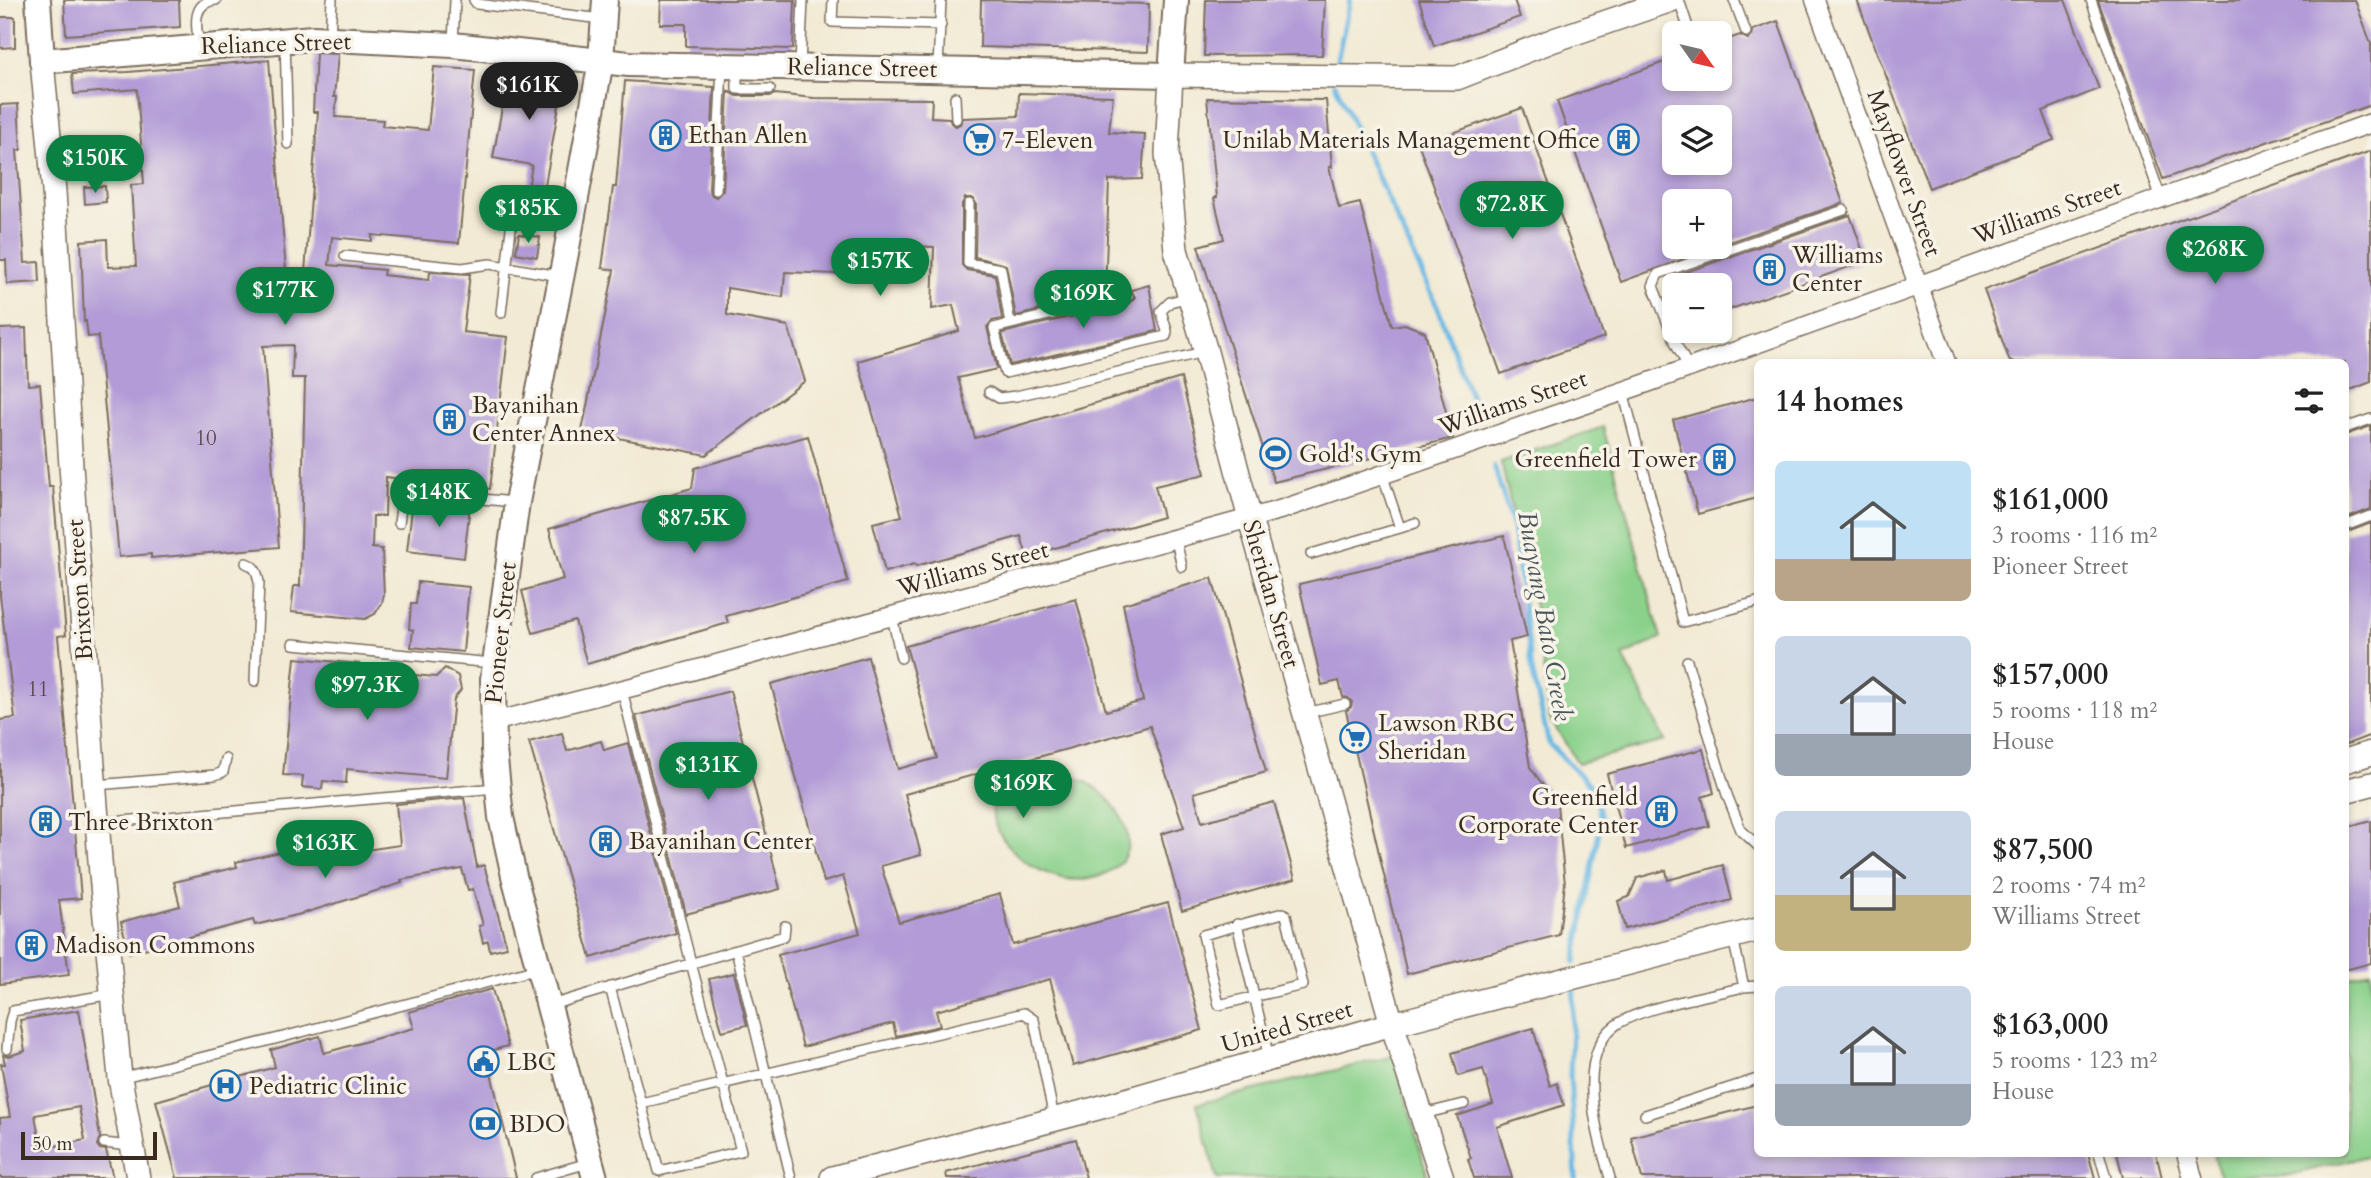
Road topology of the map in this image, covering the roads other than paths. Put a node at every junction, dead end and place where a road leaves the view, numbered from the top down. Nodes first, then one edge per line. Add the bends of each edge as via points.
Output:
1 (38, 0) edge
2 (216, 0) edge
3 (332, 0) edge
4 (455, 0) edge
5 (474, 0) edge
6 (803, 0) edge
7 (833, 0) edge
8 (941, 0) edge
9 (1175, 0) edge
10 (1671, 0) edge
11 (1679, 0) edge
12 (1734, 0) edge
13 (1815, 0) edge
14 (2091, 0) edge
15 (604, 9) edge
16 (1686, 21) edge
17 (941, 25) junction
18 (1746, 32) dead end
19 (330, 38) junction
20 (285, 39) junction
21 (453, 45) junction
22 (199, 46) junction
23 (42, 61) junction
24 (601, 61) junction
25 (730, 66) junction
26 (800, 67) junction
27 (938, 70) junction
28 (1171, 75) junction
29 (769, 89) dead end
30 (955, 102) dead end
31 (956, 119) dead end
32 (2371, 123) edge
33 (288, 145) dead end
34 (716, 190) dead end
35 (2161, 198) junction
36 (969, 205) dead end
37 (1844, 210) dead end
38 (512, 220) dead end
39 (345, 256) dead end
40 (507, 266) junction
41 (562, 276) junction
42 (1918, 284) junction
43 (1128, 296) dead end
44 (1190, 297) junction
45 (500, 313) dead end
46 (1010, 324) junction
47 (1206, 352) junction
48 (1945, 359) edge
49 (1689, 368) junction
50 (1623, 391) junction
51 (989, 392) dead end
52 (2371, 419) edge
53 (2349, 427) edge
54 (1382, 474) junction
55 (517, 502) junction
56 (2371, 516) edge
57 (1250, 519) junction
58 (399, 523) dead end
59 (1415, 523) dead end
60 (2349, 524) edge
61 (1400, 528) junction
62 (1176, 540) junction
63 (1311, 554) dead end
64 (246, 563) dead end
65 (1182, 567) dead end
66 (1754, 603) edge
67 (892, 616) junction
68 (293, 644) dead end
69 (901, 658) dead end
70 (1687, 661) dead end
71 (494, 663) junction
72 (255, 681) dead end
73 (622, 690) junction
74 (1345, 705) dead end
75 (1305, 714) junction
76 (493, 722) junction
77 (2371, 753) edge
78 (226, 759) dead end
79 (2349, 760) edge
80 (2371, 784) edge
81 (95, 785) junction
82 (497, 788) junction
83 (2349, 790) edge
84 (97, 823) junction
85 (1754, 842) edge
86 (1237, 924) junction
87 (785, 926) dead end
88 (1754, 931) edge
89 (1733, 937) junction
90 (736, 950) junction
91 (691, 963) junction
92 (538, 969) junction
93 (1754, 986) edge
94 (610, 987) junction
95 (1744, 987) junction
96 (113, 994) junction
97 (1255, 997) junction
98 (548, 1006) junction
99 (1392, 1024) junction
100 (7, 1049) dead end
101 (1269, 1059) junction
102 (766, 1073) junction
103 (120, 1078) junction
104 (1754, 1080) edge
105 (724, 1084) junction
106 (641, 1103) junction
107 (1464, 1104) dead end
108 (1421, 1115) junction
109 (1645, 1115) dead end
110 (1055, 1120) junction
111 (104, 1143) dead end
112 (131, 1147) junction
113 (2100, 1157) edge
114 (2187, 1157) edge
115 (593, 1170) edge
116 (138, 1178) edge
117 (536, 1178) edge
118 (792, 1178) edge
119 (832, 1178) edge
120 (1442, 1178) edge
121 (1610, 1178) edge
122 (2106, 1178) edge
123 (2193, 1178) edge

1 - 23 main road, Brixton Street
2 - 22 lane via 203,4 197,16
3 - 19 lane
4 - 21 lane
5 - 15 lane via 477,4
6 - 26 lane
7 - 17 lane via 832,22
8 - 17 lane
9 - 28 main road, Sheridan Street
10 - 28 street, Reliance Street via 1457,78
11 - 16 lane
12 - 18 lane
13 - 42 street, Mayflower Street
14 - 35 lane
15 - 24 main road, Pioneer Street
17 - 27 lane
19 - 20 main road, Reliance Street
19 - 21 main road, Reliance Street
20 - 22 main road, Reliance Street
20 - 33 lane
21 - 24 main road, Reliance Street
22 - 23 main road, Reliance Street
23 - 81 street, Brixton Street
24 - 25 main road, Reliance Street
24 - 41 main road, Pioneer Street
25 - 26 main road, Reliance Street
25 - 29 lane via 737,89
25 - 34 lane
26 - 27 main road, Reliance Street
27 - 28 main road, Reliance Street
28 - 44 street, Sheridan Street via 1167,153 1176,250
30 - 31 lane
32 - 35 street, Williams Street
35 - 42 street, Williams Street
36 - 46 lane via 968,263 1001,269
37 - 49 lane via 1658,274 1653,286
38 - 40 lane
39 - 40 lane via 462,268
40 - 41 lane
40 - 45 lane
41 - 55 main road, Pioneer Street
42 - 48 street, Mayflower Street
42 - 49 street, Williams Street
43 - 46 lane
44 - 46 lane via 1164,306 1166,335 1005,373 994,328
44 - 47 street, Sheridan Street
47 - 51 lane via 1016,396 999,398
47 - 57 street, Sheridan Street
49 - 50 street, Williams Street
50 - 54 street, Williams Street
50 - 66 lane via 1683,622
52 - 53 lane
54 - 57 street, Williams Street
54 - 61 lane
55 - 58 lane via 403,492
55 - 71 main road, Pioneer Street
56 - 60 lane
57 - 62 street, Williams Street
57 - 75 street, Sheridan Street
59 - 61 lane
61 - 63 lane
62 - 65 lane
62 - 67 street, Williams Street
64 - 72 lane via 253,566 259,582
67 - 69 lane
67 - 73 street, Williams Street
68 - 71 lane
70 - 85 lane via 1727,795 1741,830
71 - 76 main road, Pioneer Street
73 - 76 street, Williams Street
73 - 91 lane
74 - 75 lane
75 - 99 street, Sheridan Street
76 - 82 main road, Pioneer Street
77 - 79 street
78 - 81 lane via 223,772 215,775
80 - 83 street
81 - 84 street, Brixton Street
82 - 84 lane
82 - 92 main road, Pioneer Street
84 - 96 street, Brixton Street
86 - 97 lane
86 - 97 lane via 1202,936 1219,1005
86 - 97 lane via 1286,915 1303,985
87 - 90 lane via 784,936
88 - 89 street, United Street
89 - 95 lane
89 - 99 street, United Street
90 - 91 lane
90 - 102 lane
91 - 94 lane
91 - 105 lane
92 - 98 main road, Pioneer Street
92 - 103 lane
93 - 95 lane
94 - 98 lane
94 - 106 lane
95 - 121 lane via 1637,1014 1602,1040 1591,1093
96 - 100 lane via 13,1011
96 - 103 street, Brixton Street
97 - 101 lane
98 - 115 main road, Pioneer Street
99 - 101 street, United Street
99 - 108 street, Sheridan Street
101 - 110 street, United Street
102 - 105 lane
102 - 110 lane via 1024,1013 1034,1020
102 - 118 lane
103 - 112 street, Brixton Street
104 - 109 lane
105 - 106 lane
105 - 106 lane via 741,1151 659,1171
107 - 108 lane
108 - 120 street, Sheridan Street
110 - 119 street, United Street
111 - 112 lane
112 - 116 street, Brixton Street
113 - 122 lane
114 - 123 street
115 - 117 lane

